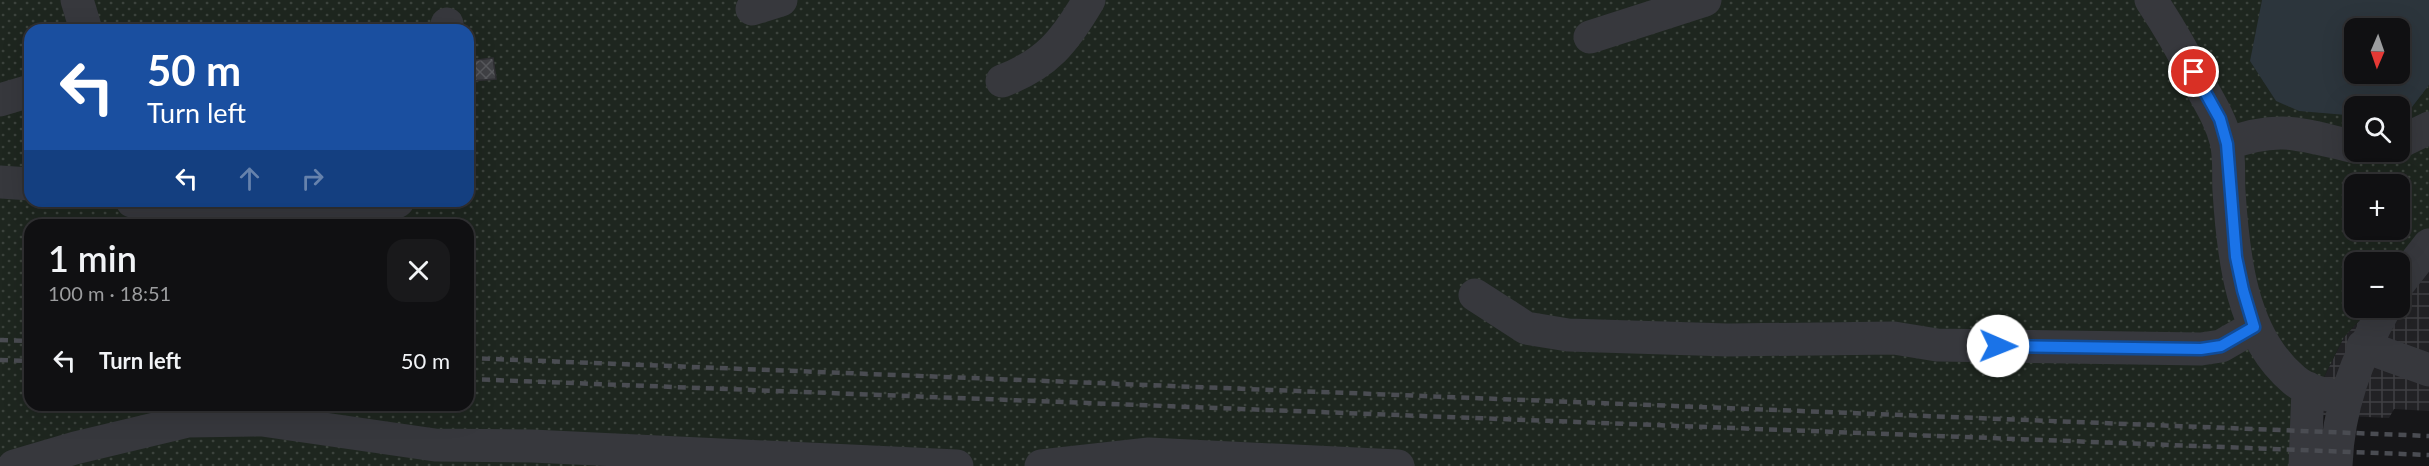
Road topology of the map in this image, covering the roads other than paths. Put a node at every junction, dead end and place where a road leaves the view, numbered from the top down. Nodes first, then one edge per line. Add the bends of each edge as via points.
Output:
1 (77, 0) edge
2 (1089, 0) edge
3 (1705, 0) edge
4 (2151, 0) edge
5 (84, 24) edge
6 (1590, 37) dead end
7 (1002, 81) dead end
8 (24, 93) edge
9 (0, 100) edge
10 (2429, 128) edge
11 (2410, 137) edge
12 (2227, 144) junction
13 (2344, 144) edge
14 (0, 182) edge
15 (24, 184) edge
16 (162, 207) edge
17 (384, 207) edge
18 (238, 219) edge
19 (345, 219) edge
20 (2429, 245) edge
21 (2410, 269) edge
22 (1475, 295) dead end
23 (2379, 318) edge
24 (2254, 327) junction
25 (2363, 346) junction
26 (2429, 370) edge
27 (2308, 388) junction
28 (2345, 399) junction
29 (14, 466) edge
30 (957, 466) edge
31 (1041, 466) edge
32 (1398, 466) edge
33 (2305, 466) edge
34 (2336, 466) edge

1 - 5 street
2 - 7 street via 1076,23 1049,55 1030,70
3 - 6 street
4 - 12 street via 2220,119
8 - 9 street
10 - 11 street
12 - 13 street via 2257,134 2289,132
12 - 24 street via 2236,257
14 - 15 street
16 - 18 street
17 - 19 street
20 - 21 street
22 - 24 street via 1526,328 1568,335 1728,340 1894,338 1937,345 2201,349 2221,346
23 - 25 street
24 - 27 street via 2281,366
25 - 26 street
25 - 28 street
27 - 28 street
27 - 33 street
28 - 34 street
29 - 30 street via 188,421 261,420 435,445
31 - 32 street via 1149,454

